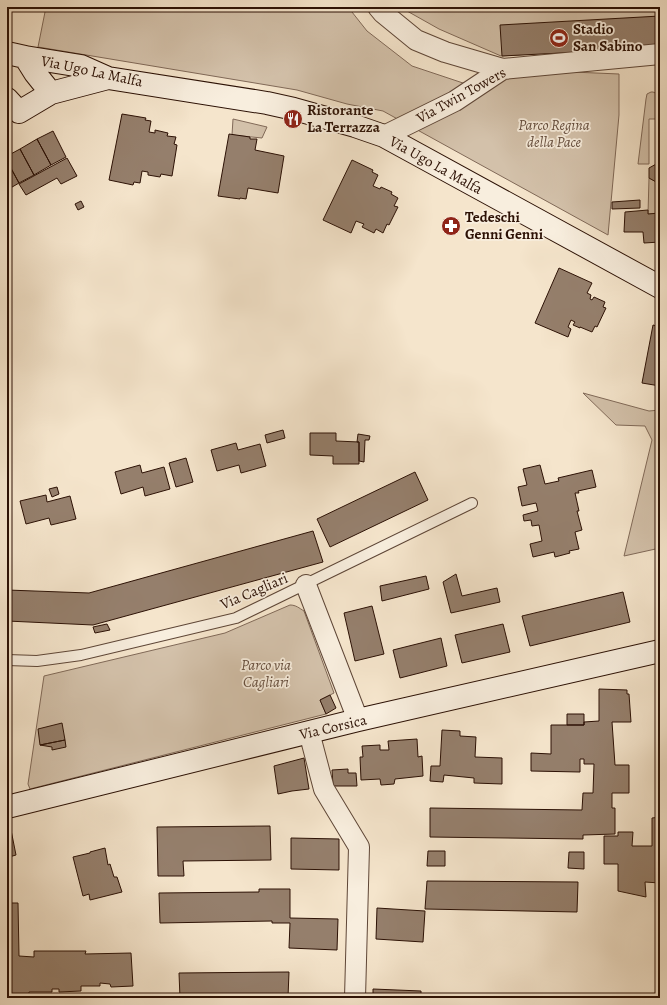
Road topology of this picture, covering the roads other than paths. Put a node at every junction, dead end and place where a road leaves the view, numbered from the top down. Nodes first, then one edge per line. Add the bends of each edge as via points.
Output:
1 (378, 7) edge
2 (660, 54) edge
3 (16, 55) edge
4 (503, 69) junction
5 (108, 78) junction
6 (52, 93) junction
7 (11, 110) edge
8 (384, 136) junction
9 (660, 287) edge
10 (472, 503) dead end
11 (306, 585) junction
12 (660, 651) edge
13 (7, 660) edge
14 (358, 720) junction
15 (309, 732) junction
16 (7, 807) edge
17 (354, 998) edge

1 - 4 street via 416,40 445,52
2 - 4 street, Via Twin Towers
3 - 5 street, Via Ugo La Malfa via 81,66
3 - 6 street
4 - 8 street, Via Twin Towers via 455,101
5 - 6 street
5 - 8 street, Via Ugo La Malfa via 294,109
6 - 7 street
8 - 9 street, Via Ugo La Malfa
10 - 11 lane, Via Cagliari
11 - 13 lane, Via Cagliari via 236,618 81,655 37,661
11 - 14 street
12 - 14 street, Via Corsica
14 - 15 street, Via Corsica
15 - 16 street, Via Corsica
15 - 17 street via 324,789 359,847

